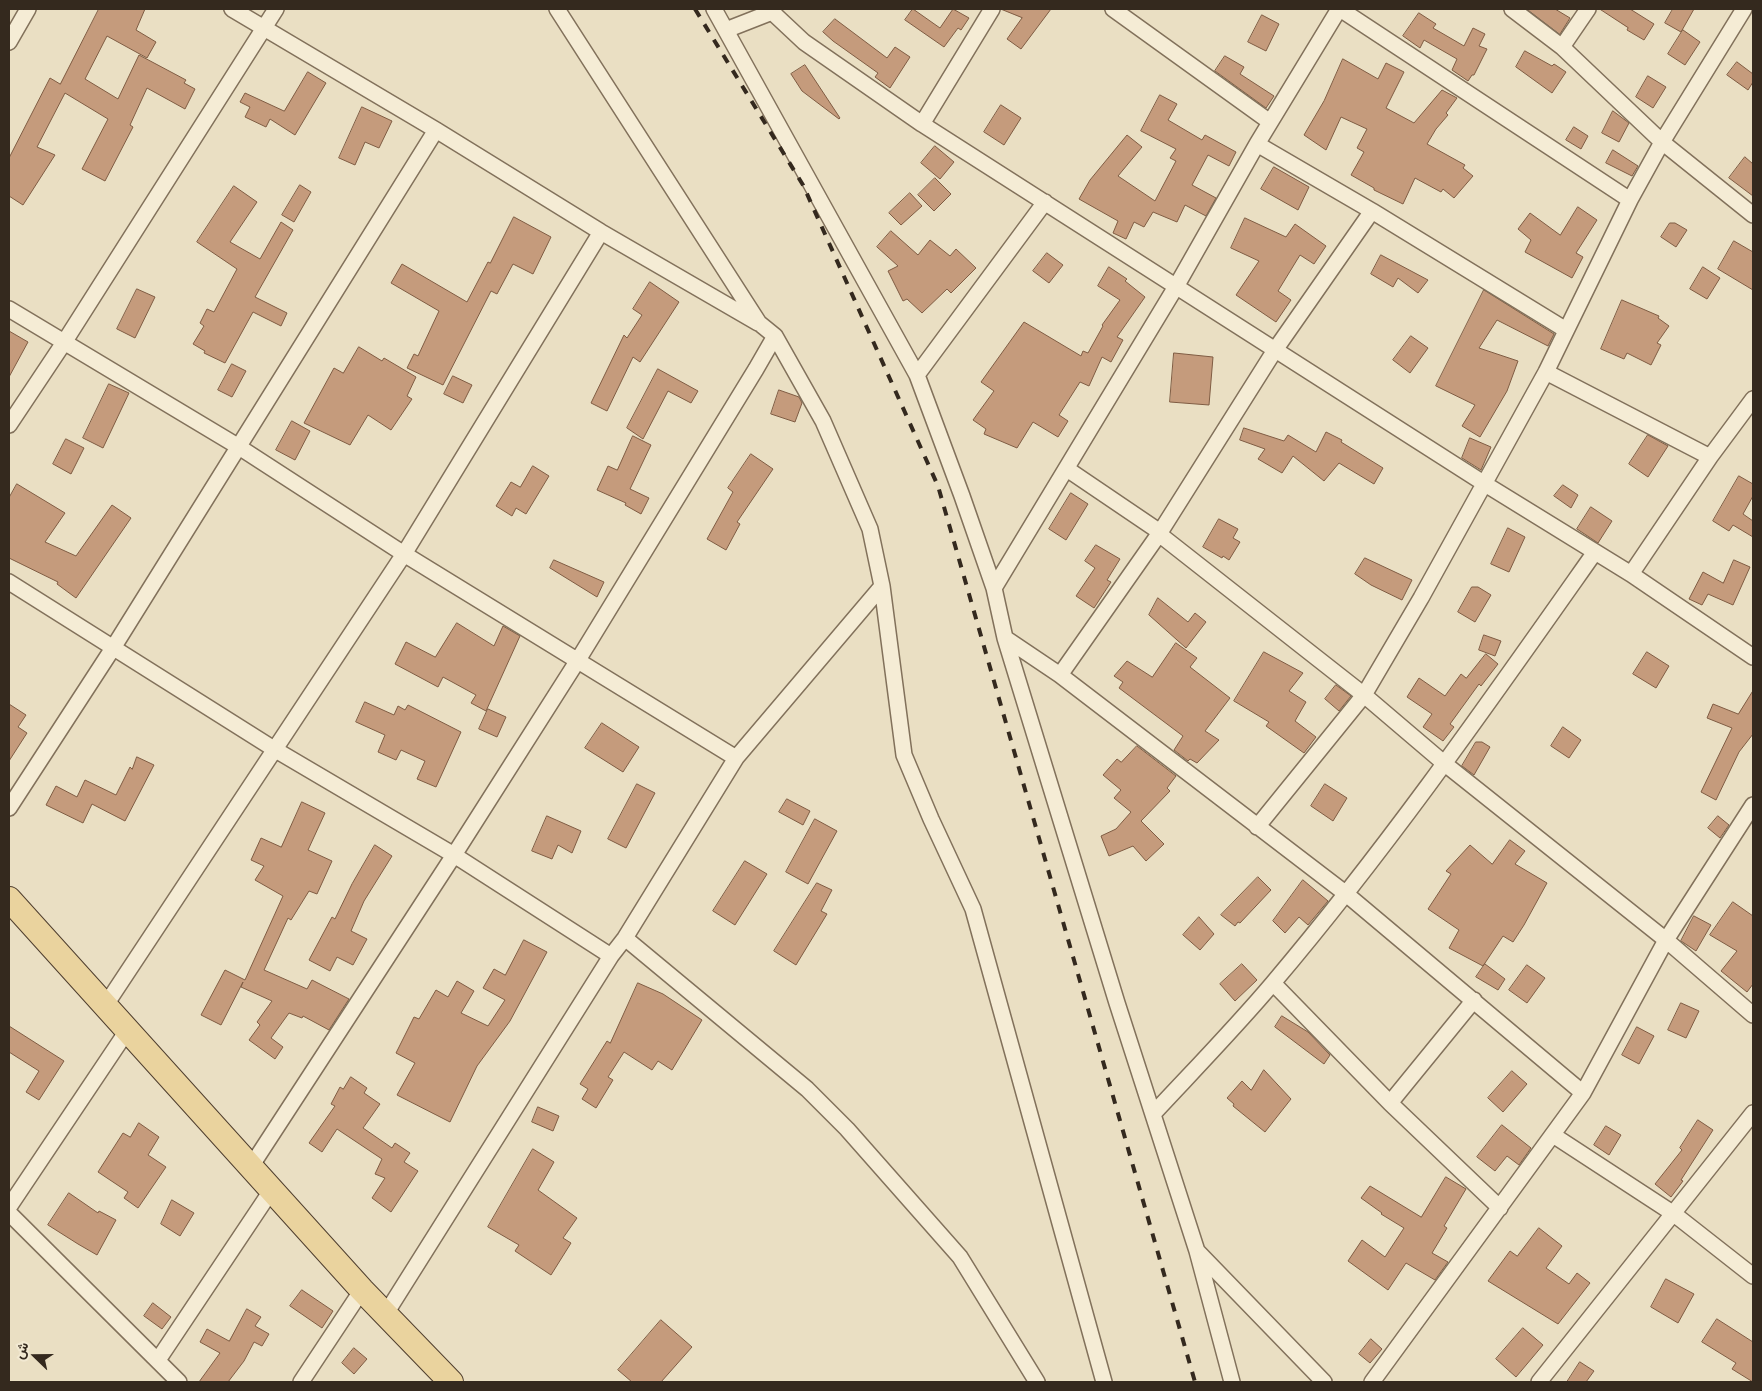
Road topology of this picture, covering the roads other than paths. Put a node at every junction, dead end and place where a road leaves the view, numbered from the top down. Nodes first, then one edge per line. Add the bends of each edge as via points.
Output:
1 (28, 9) edge
2 (232, 9) edge
3 (276, 9) edge
4 (556, 9) edge
5 (714, 9) edge
6 (992, 9) edge
7 (1113, 9) edge
8 (1339, 9) edge
9 (1512, 9) edge
10 (1588, 9) edge
11 (1744, 9) edge
12 (773, 10) edge
13 (263, 29) junction
14 (726, 30) junction
15 (9, 42) edge
16 (1562, 48) junction
17 (1270, 122) junction
18 (922, 124) junction
19 (436, 130) junction
20 (1662, 142) junction
21 (1257, 144) junction
22 (1630, 200) junction
23 (1045, 202) junction
24 (1372, 211) junction
25 (1753, 215) edge
26 (601, 232) junction
27 (1177, 286) junction
28 (9, 309) edge
29 (759, 323) junction
30 (1566, 330) junction
31 (775, 336) junction
32 (64, 341) junction
33 (1275, 350) junction
34 (1546, 372) junction
35 (917, 375) junction
36 (1753, 401) edge
37 (9, 425) edge
38 (239, 447) junction
39 (1710, 457) junction
40 (1067, 469) junction
41 (1485, 484) junction
42 (1160, 533) junction
43 (1595, 552) junction
44 (404, 554) junction
45 (1631, 574) junction
46 (9, 582) edge
47 (882, 586) junction
48 (994, 588) junction
49 (1004, 638) junction
50 (114, 648) junction
51 (1753, 657) edge
52 (578, 660) junction
53 (1060, 675) junction
54 (1364, 695) junction
55 (274, 750) junction
56 (736, 758) junction
57 (1445, 764) junction
58 (1753, 805) edge
59 (9, 808) edge
60 (1257, 827) junction
61 (454, 855) junction
62 (1345, 893) junction
63 (9, 899) edge
64 (625, 938) junction
65 (1666, 940) junction
66 (611, 956) junction
67 (1273, 983) junction
68 (1474, 1000) junction
69 (105, 1006) junction
70 (1753, 1013) edge
71 (127, 1031) junction
72 (1583, 1093) junction
73 (1390, 1102) junction
74 (1753, 1113) edge
75 (1153, 1114) junction
76 (1554, 1135) junction
77 (250, 1168) junction
78 (271, 1191) junction
79 (9, 1207) edge
80 (1500, 1208) junction
81 (9, 1213) edge
82 (1674, 1214) junction
83 (1197, 1251) junction
84 (1753, 1276) edge
85 (362, 1290) junction
86 (385, 1315) junction
87 (158, 1360) junction
88 (179, 1382) edge
89 (301, 1382) edge
90 (451, 1382) edge
91 (1037, 1382) edge
92 (1104, 1382) edge
93 (1232, 1382) edge
94 (1324, 1382) edge
95 (1372, 1382) edge
96 (1539, 1382) edge

1 - 15 street
2 - 13 street
3 - 13 street
4 - 29 street
5 - 14 street
6 - 18 street
7 - 17 street
8 - 17 street
8 - 22 street
9 - 16 street
10 - 16 street
11 - 20 street
12 - 14 street
12 - 18 street via 804,42
13 - 19 street
13 - 32 street
14 - 35 street
16 - 20 street
17 - 21 street
18 - 23 street
19 - 26 street
19 - 38 street
20 - 22 street
20 - 25 street
21 - 24 street
21 - 27 street
22 - 30 street
23 - 27 street
23 - 35 street
24 - 30 street
24 - 33 street
26 - 29 street
26 - 44 street
27 - 33 street
27 - 40 street
28 - 32 street
29 - 31 street
30 - 34 street
31 - 47 street via 823,421 870,529
31 - 52 street
32 - 37 street
32 - 38 street
33 - 41 street
33 - 42 street
34 - 39 street
34 - 41 street
35 - 48 street
36 - 39 street
38 - 44 street
38 - 50 street
39 - 45 street
40 - 42 street
40 - 48 street
41 - 43 street
41 - 54 street
42 - 53 street
42 - 54 street
43 - 45 street
43 - 57 street
44 - 52 street
44 - 55 street
45 - 51 street
46 - 50 street
47 - 56 street
47 - 92 street via 904,755 974,909
48 - 49 street
49 - 53 street
49 - 75 street
50 - 55 street
50 - 59 street
52 - 56 street
52 - 61 street
53 - 60 street
54 - 57 street
54 - 60 street
55 - 61 street
55 - 69 street
56 - 64 street
57 - 62 street
57 - 65 street
58 - 65 street
60 - 62 street
61 - 66 street
61 - 77 street
62 - 67 street
62 - 68 street
63 - 69 main road
64 - 66 street
64 - 91 street via 806,1089 847,1129 960,1258
65 - 70 street
65 - 72 street
66 - 86 street
67 - 73 street
67 - 75 street
68 - 72 street
68 - 73 street
69 - 71 main road
71 - 77 main road
71 - 79 street
72 - 76 street
73 - 80 street
74 - 82 street
75 - 83 street
76 - 80 street
76 - 82 street
77 - 78 main road
78 - 85 main road
78 - 87 street
80 - 95 street
81 - 87 street
82 - 84 street
82 - 96 street
83 - 93 street
83 - 94 street
85 - 86 main road
85 - 89 street
86 - 90 main road
87 - 88 street

